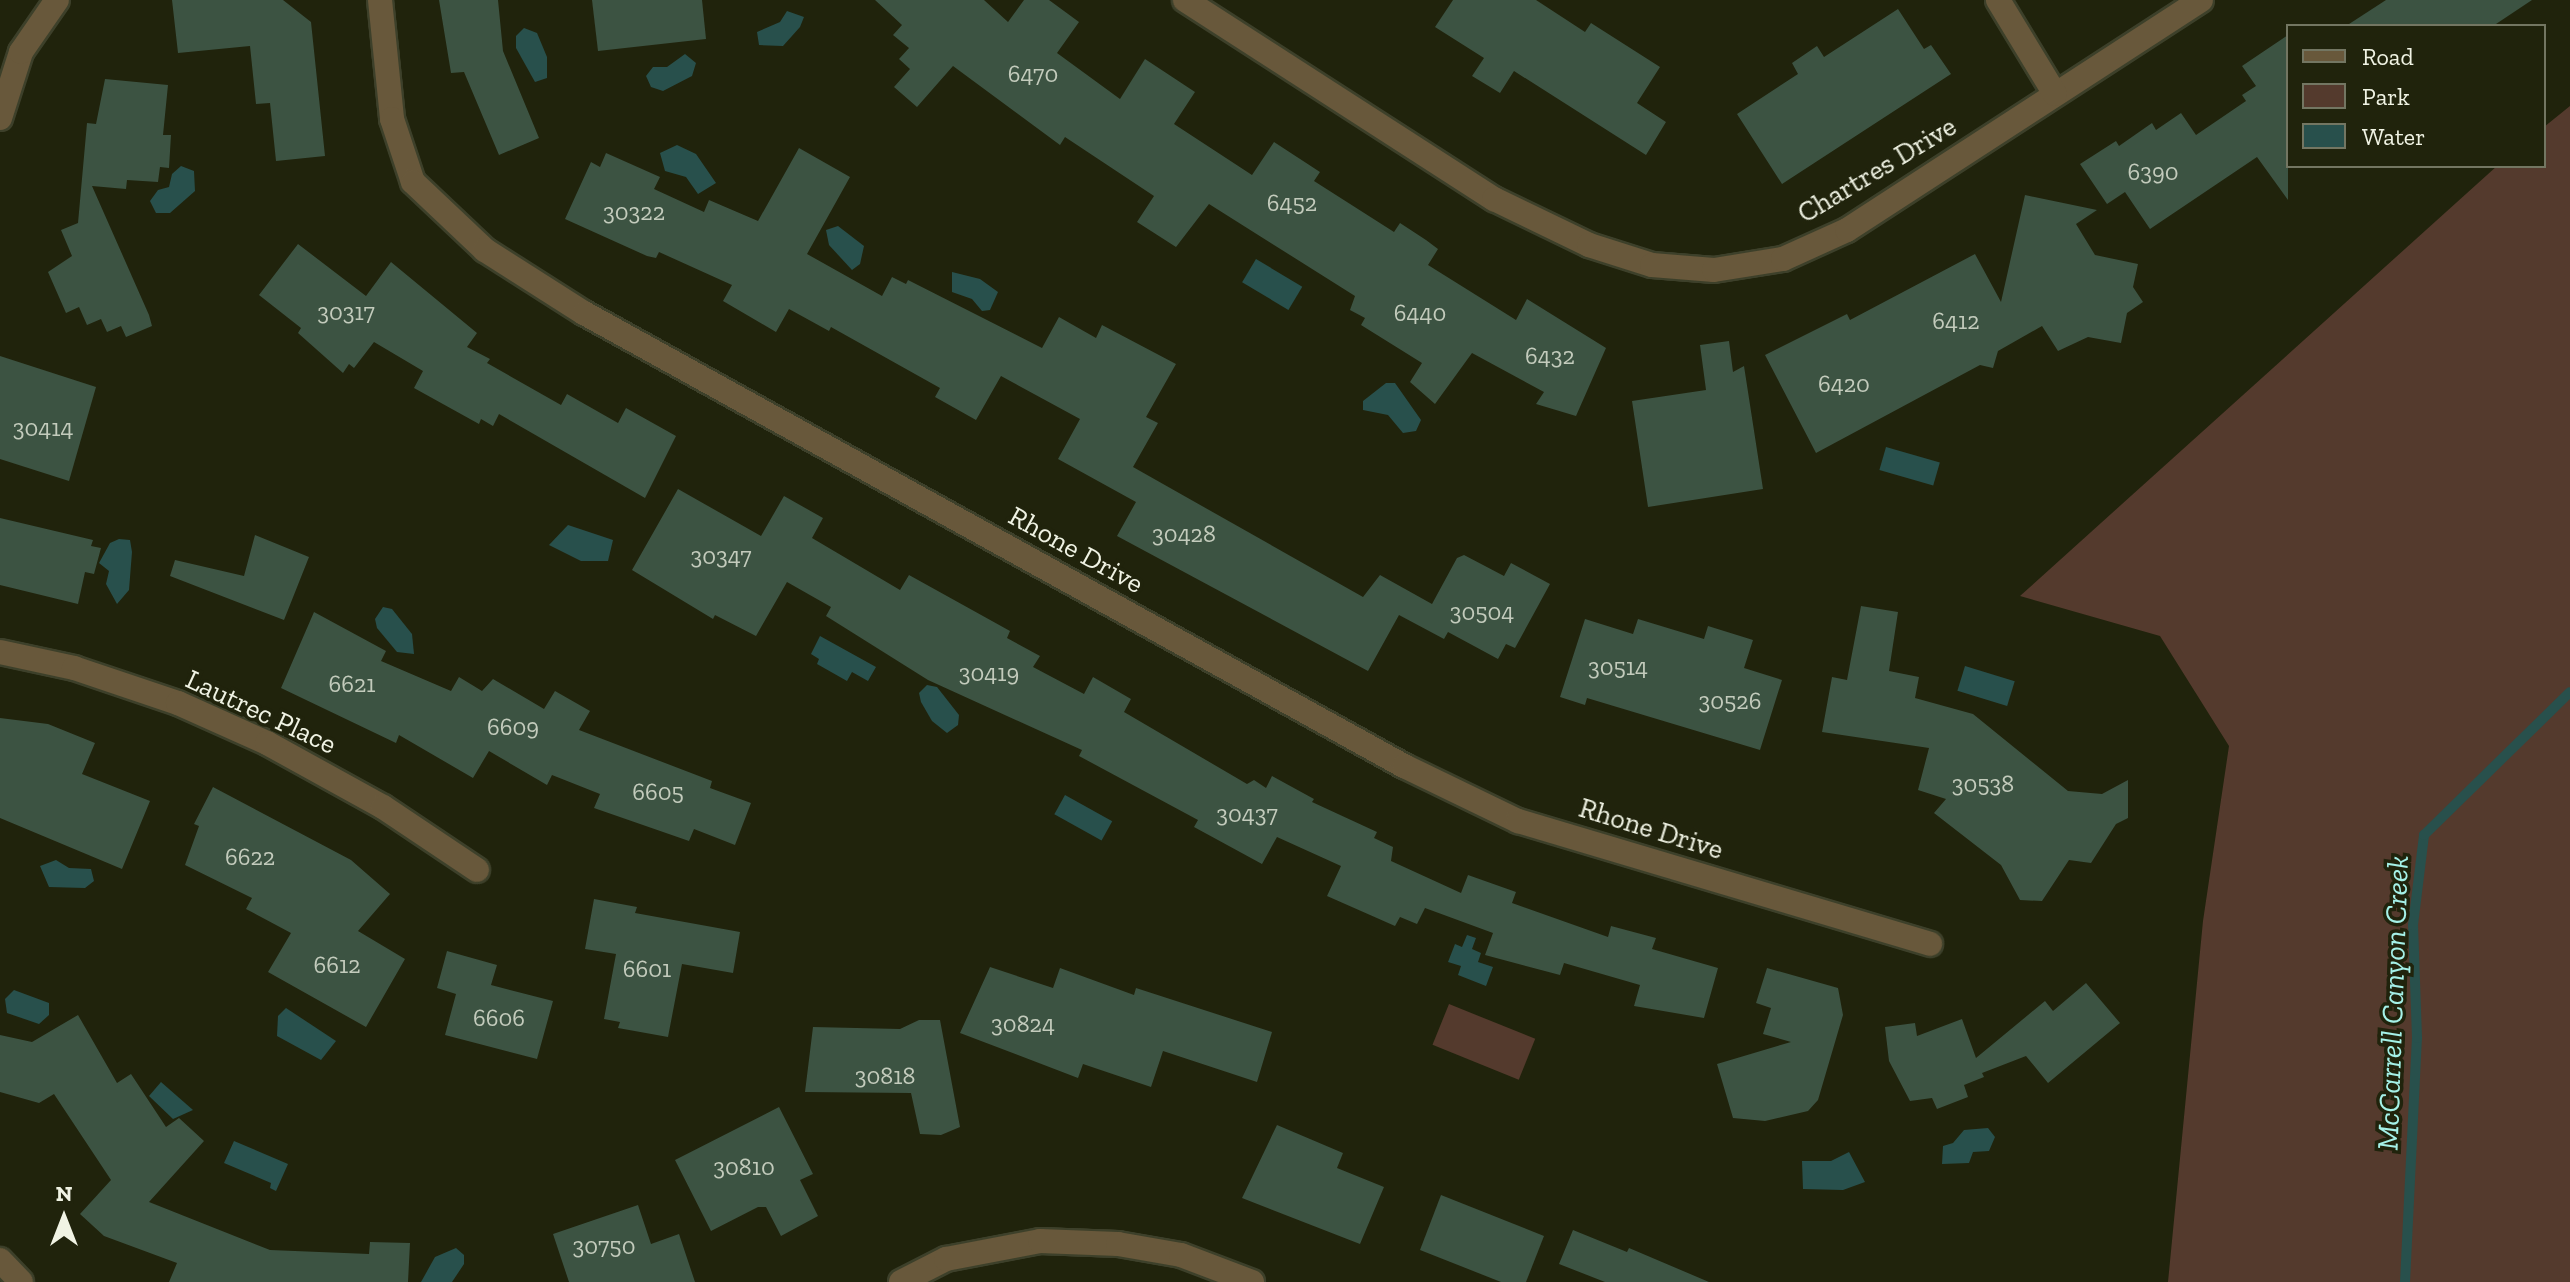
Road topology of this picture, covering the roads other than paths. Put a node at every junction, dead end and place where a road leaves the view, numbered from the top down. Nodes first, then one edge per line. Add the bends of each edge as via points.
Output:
1 (57, 0) edge
2 (380, 0) edge
3 (1185, 0) edge
4 (1998, 0) edge
5 (2201, 0) edge
6 (2055, 94) junction
7 (0, 118) edge
8 (0, 652) edge
9 (477, 870) dead end
10 (1930, 944) dead end
11 (0, 1260) edge
12 (21, 1282) edge
13 (901, 1282) edge
14 (1252, 1282) edge

1 - 7 street via 21,52
2 - 10 street, Rhone Drive via 392,119 413,182 485,250 584,313 1404,766 1518,821
3 - 6 street, Chartres Drive via 1494,199 1589,245 1652,265 1714,270 1783,259 1847,230
4 - 6 street
5 - 6 street, Chartres Drive
8 - 9 street, Lautrec Place via 74,668 178,703 267,743 383,807
11 - 12 street
13 - 14 street via 946,1259 1040,1241 1118,1244 1181,1255

